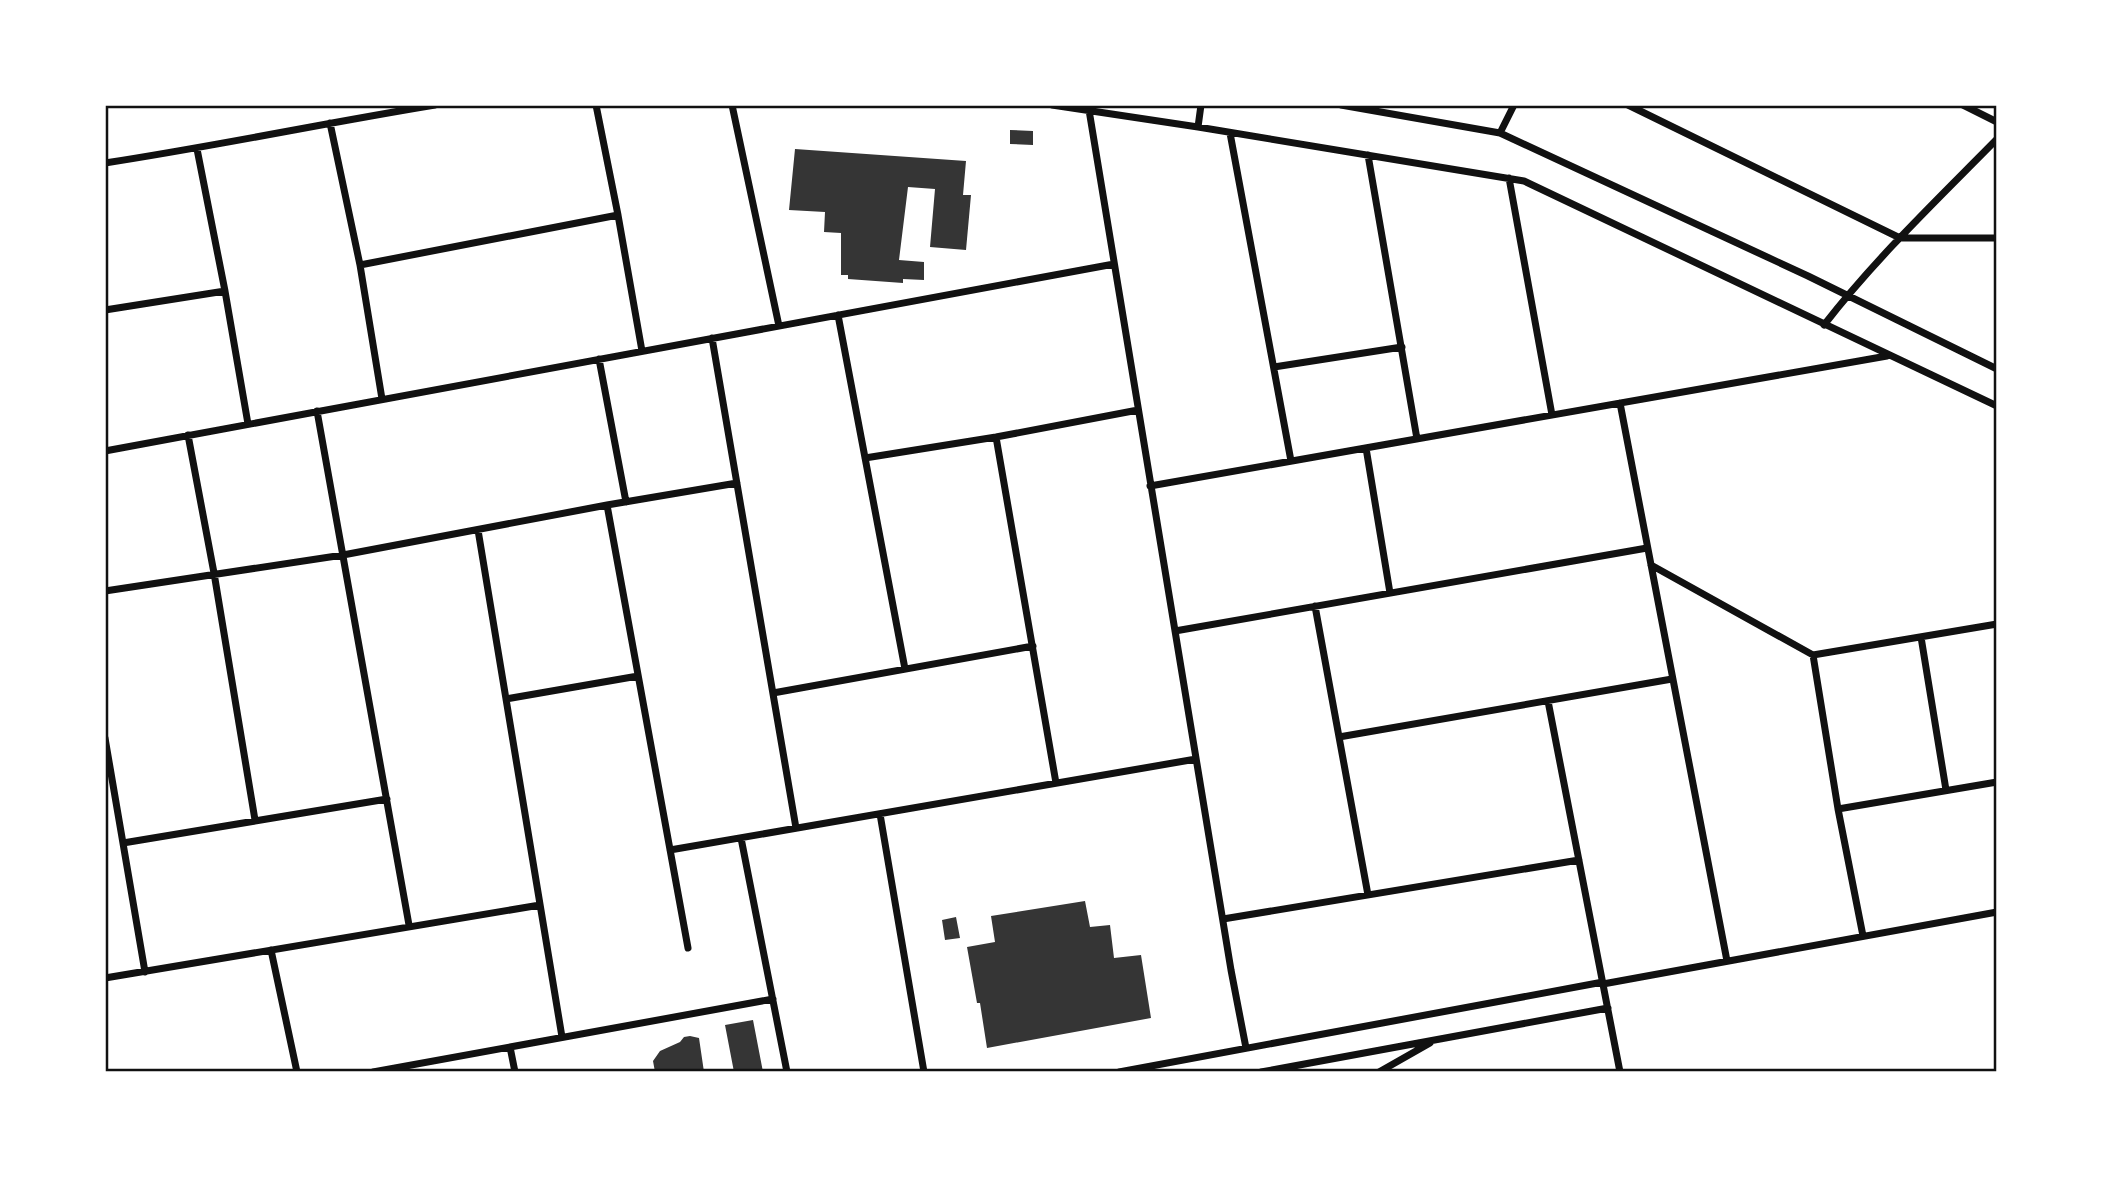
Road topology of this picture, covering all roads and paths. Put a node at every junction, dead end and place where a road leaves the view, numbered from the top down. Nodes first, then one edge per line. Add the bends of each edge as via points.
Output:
1 (435, 105) edge
2 (596, 105) edge
3 (732, 105) edge
4 (1052, 105) edge
5 (1201, 105) edge
6 (1341, 105) edge
7 (1514, 105) edge
8 (1628, 105) edge
9 (1963, 105) edge
10 (1089, 110) junction
11 (330, 122) junction
12 (1997, 122) edge
13 (1198, 127) junction
14 (1230, 132) junction
15 (1500, 132) junction
16 (1997, 139) edge
17 (197, 149) junction
18 (1368, 155) junction
19 (105, 163) edge
20 (1509, 178) junction
21 (618, 215) junction
22 (1900, 238) junction
23 (1997, 238) edge
24 (1114, 264) junction
25 (360, 265) junction
26 (225, 291) junction
27 (1847, 296) junction
28 (105, 310) edge
29 (838, 315) junction
30 (1824, 325) junction
31 (779, 326) junction
32 (712, 338) junction
33 (1402, 347) junction
34 (642, 351) junction
35 (1889, 356) junction
36 (599, 359) junction
37 (1274, 368) junction
38 (1997, 369) edge
39 (382, 399) junction
40 (1620, 403) junction
41 (1997, 406) edge
42 (1138, 410) junction
43 (317, 411) junction
44 (1552, 415) junction
45 (248, 424) junction
46 (188, 435) junction
47 (996, 437) junction
48 (1417, 439) junction
49 (1366, 448) junction
50 (105, 451) edge
51 (865, 458) junction
52 (1292, 461) junction
53 (737, 483) junction
54 (1150, 486) junction
55 (626, 502) junction
56 (607, 505) junction
57 (478, 530) junction
58 (1647, 548) junction
59 (343, 555) junction
60 (1651, 565) junction
61 (214, 573) junction
62 (105, 591) edge
63 (1390, 593) junction
64 (1315, 606) junction
65 (1997, 624) edge
66 (1175, 631) junction
67 (1920, 637) junction
68 (1032, 646) junction
69 (1813, 655) junction
70 (905, 669) junction
71 (638, 676) junction
72 (1672, 679) junction
73 (773, 693) junction
74 (506, 699) junction
75 (1548, 701) junction
76 (1339, 737) junction
77 (105, 738) edge
78 (1196, 760) junction
79 (1997, 782) edge
80 (1056, 783) junction
81 (1946, 790) junction
82 (387, 799) junction
83 (1838, 808) junction
84 (880, 814) junction
85 (255, 820) junction
86 (796, 828) junction
87 (741, 838) junction
88 (123, 843) junction
89 (670, 850) junction
90 (1579, 860) junction
91 (1368, 895) junction
92 (540, 905) junction
93 (1997, 912) edge
94 (1223, 919) junction
95 (409, 925) junction
96 (1863, 936) junction
97 (688, 948) dead end
98 (271, 950) junction
99 (1727, 961) junction
100 (145, 972) junction
101 (105, 978) edge
102 (1603, 983) junction
103 (773, 999) junction
104 (1608, 1008) junction
105 (562, 1037) junction
106 (1436, 1040) junction
107 (510, 1047) junction
108 (1246, 1048) junction
109 (297, 1072) edge
110 (373, 1072) edge
111 (514, 1072) edge
112 (787, 1072) edge
113 (924, 1072) edge
114 (1119, 1072) edge
115 (1261, 1072) edge
116 (1379, 1072) edge
117 (1620, 1072) edge

1 - 11 street
2 - 21 street
3 - 31 street
4 - 10 street
5 - 13 street
6 - 15 street
7 - 15 street
8 - 22 street
9 - 12 street
10 - 13 street
10 - 24 street
11 - 17 street
11 - 25 street
13 - 14 street
14 - 18 street
14 - 37 street
15 - 27 street
16 - 22 street
17 - 19 street
17 - 26 street
18 - 20 street
18 - 33 street
20 - 30 street via 1524,181
20 - 44 street
21 - 25 street
21 - 34 street
22 - 23 street
22 - 27 street
24 - 29 street
24 - 42 street
25 - 39 street
26 - 28 street
26 - 45 street
27 - 30 street
27 - 38 street
29 - 31 street
29 - 51 street
30 - 35 street
31 - 32 street
32 - 34 street
32 - 53 street
33 - 37 street
33 - 48 street
34 - 36 street
35 - 40 street
35 - 41 street
36 - 39 street
36 - 55 street
37 - 52 street
39 - 43 street
40 - 44 street
40 - 58 street
42 - 47 street
42 - 54 street
43 - 45 street
43 - 59 street
44 - 48 street
45 - 46 street
46 - 50 street
46 - 61 street
47 - 51 street
47 - 68 street
48 - 49 street
49 - 52 street
49 - 63 street
51 - 70 street
52 - 54 street
53 - 55 street
53 - 73 street
54 - 66 street
55 - 56 street
56 - 57 street
56 - 71 street
57 - 59 street
57 - 74 street
58 - 60 street
58 - 63 street
59 - 61 street
59 - 82 street
60 - 69 street
60 - 72 street
61 - 62 street
61 - 85 street
63 - 64 street
64 - 66 street
64 - 76 street
65 - 67 street
66 - 78 street
67 - 69 street
67 - 81 street
68 - 70 street
68 - 80 street
69 - 83 street
70 - 73 street
71 - 74 street
71 - 89 street
72 - 75 street
72 - 99 street
73 - 86 street
74 - 92 street
75 - 76 street
75 - 90 street
76 - 91 street
77 - 88 street
78 - 80 street
78 - 94 street
79 - 81 street
80 - 84 street
81 - 83 street
82 - 85 street
82 - 95 street
83 - 96 street
84 - 86 street
84 - 113 street
85 - 88 street
86 - 87 street
87 - 89 street
87 - 103 street
88 - 100 street
89 - 97 street
90 - 91 street
90 - 102 street
91 - 94 street
92 - 95 street
92 - 105 street
93 - 96 street
94 - 108 street
95 - 98 street
96 - 99 street
98 - 100 street
98 - 109 street
99 - 102 street
100 - 101 street
102 - 104 street
102 - 108 street
103 - 105 street
103 - 112 street
104 - 106 street
104 - 117 street
105 - 107 street
106 - 115 street
106 - 116 street
107 - 110 street
107 - 111 street
108 - 114 street

